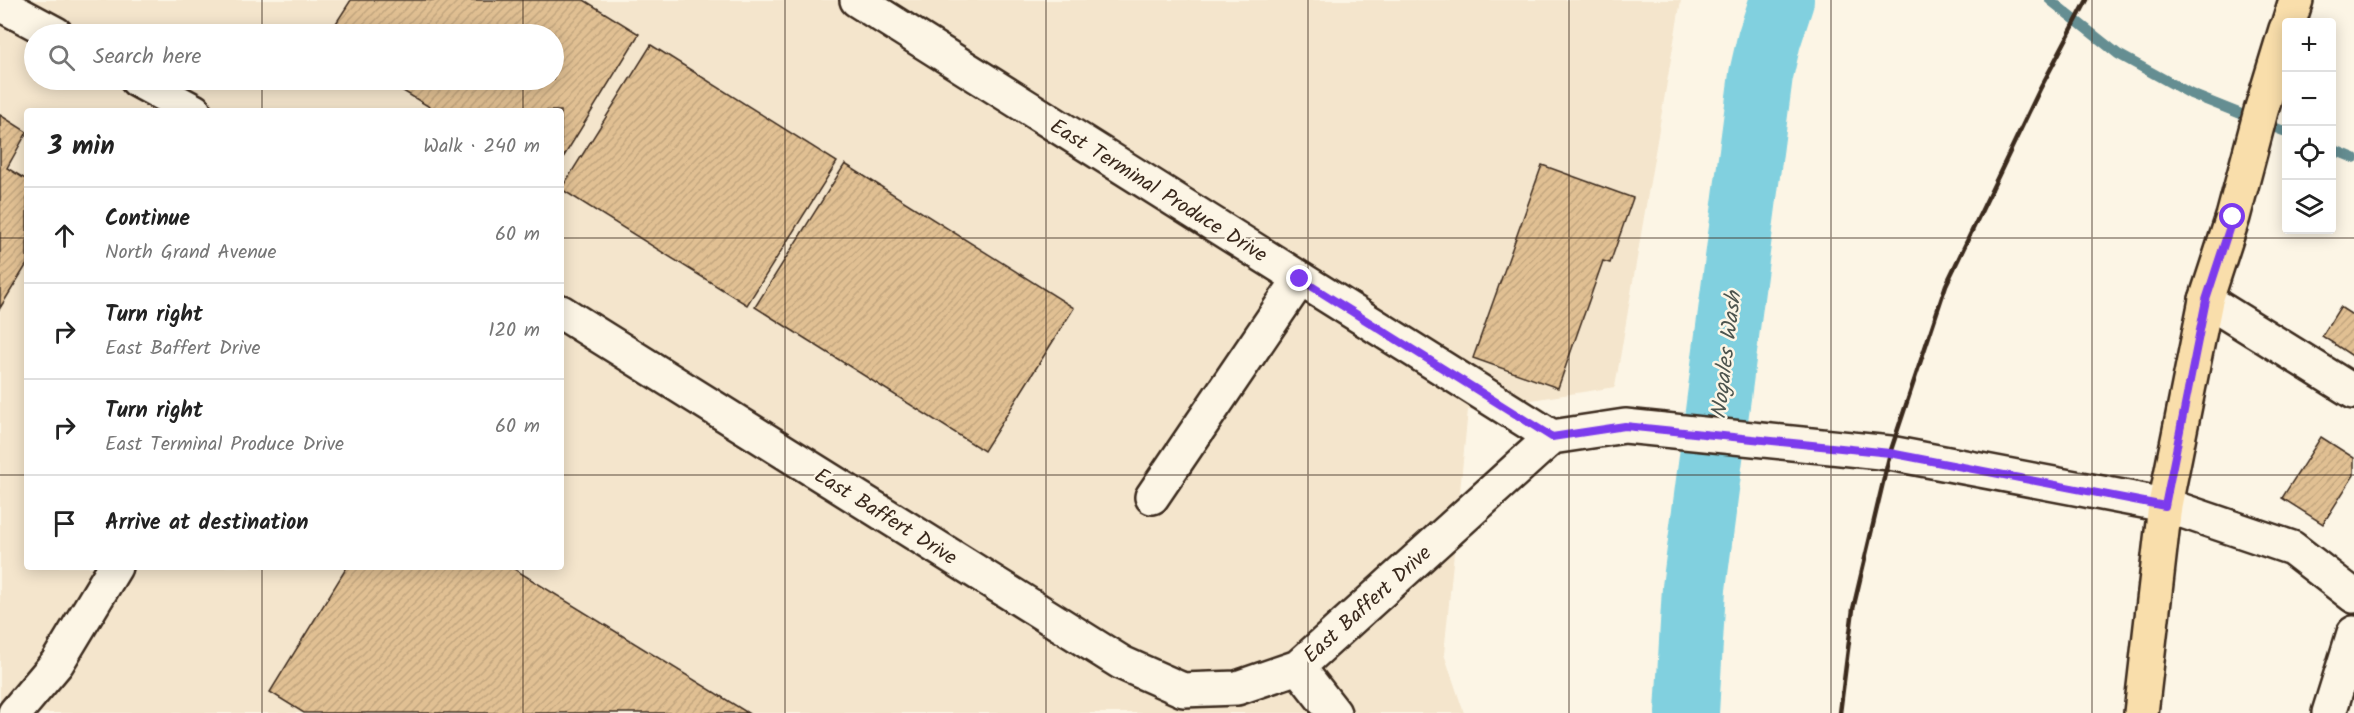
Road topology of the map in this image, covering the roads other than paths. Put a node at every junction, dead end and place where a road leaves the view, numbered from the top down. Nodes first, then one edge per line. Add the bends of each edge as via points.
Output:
1 (857, 0) edge
2 (0, 4) edge
3 (2291, 14) edge
4 (37, 24) edge
5 (155, 90) edge
6 (188, 108) edge
7 (1300, 279) junction
8 (2206, 300) junction
9 (564, 314) edge
10 (2354, 392) edge
11 (1552, 437) junction
12 (1152, 497) dead end
13 (2165, 506) junction
14 (113, 570) edge
15 (2354, 596) edge
16 (2354, 633) edge
17 (1298, 667) junction
18 (15, 713) edge
19 (1334, 713) edge
20 (2141, 713) edge
21 (2329, 713) edge

1 - 7 street, East Terminal Produce Drive
2 - 4 street
3 - 8 main road
5 - 6 street
7 - 11 street, East Terminal Produce Drive
7 - 12 street
8 - 10 street
8 - 13 main road
9 - 17 street, East Baffert Drive via 1122,663 1183,690 1237,688
11 - 13 street via 1625,426 1890,453
11 - 17 street, East Baffert Drive
13 - 15 street via 2292,548
13 - 20 main road
14 - 18 street via 57,663
16 - 21 street
17 - 19 street

